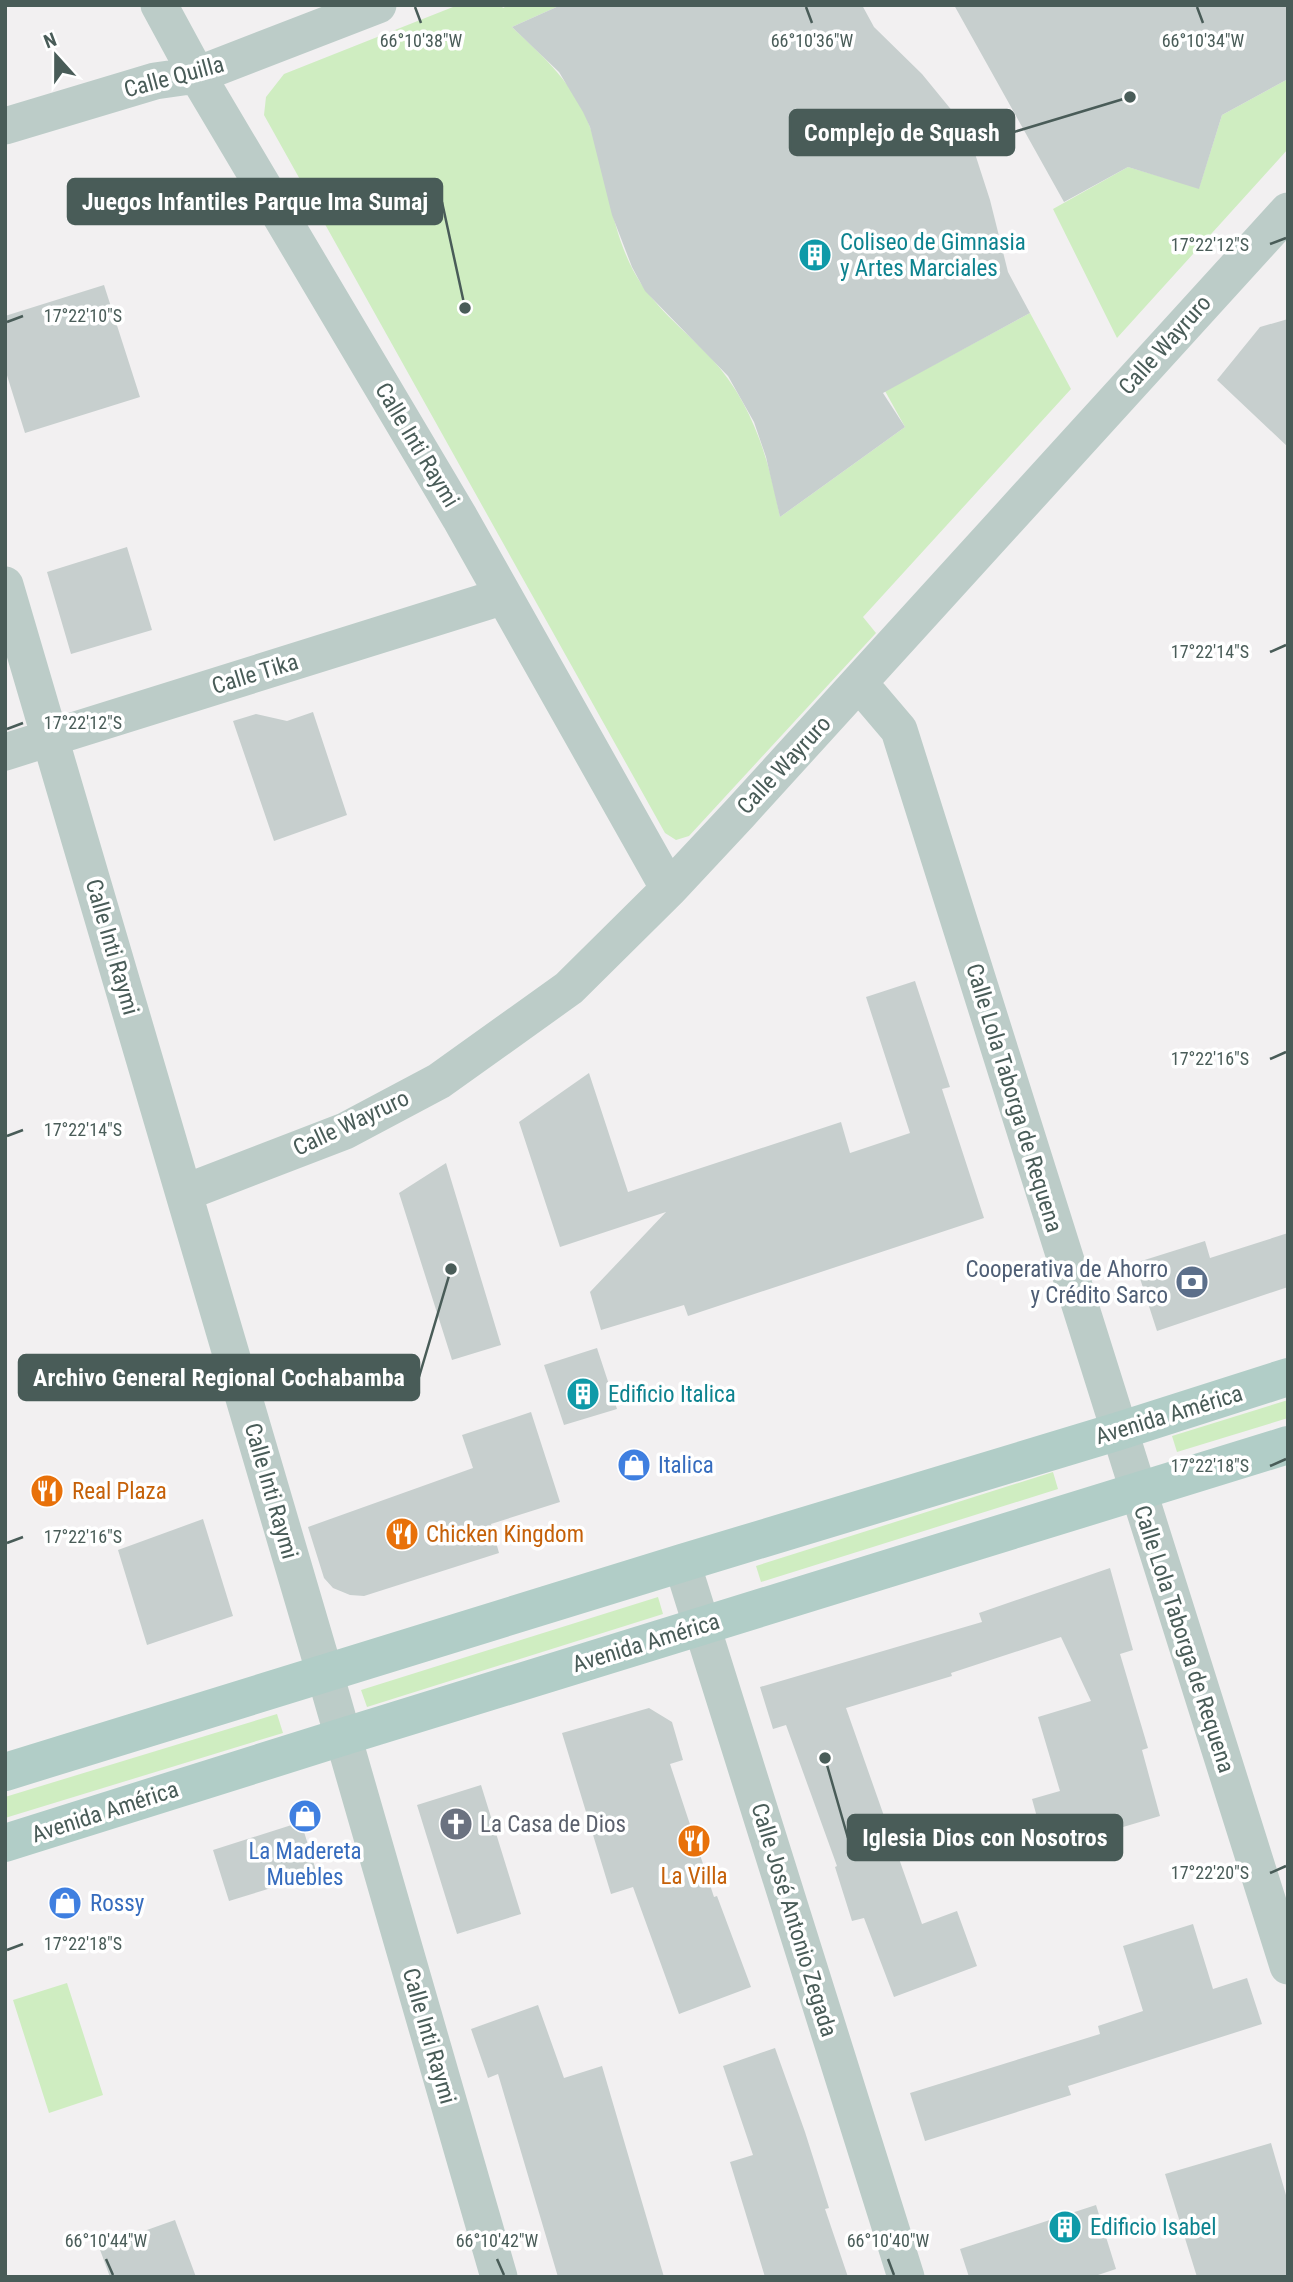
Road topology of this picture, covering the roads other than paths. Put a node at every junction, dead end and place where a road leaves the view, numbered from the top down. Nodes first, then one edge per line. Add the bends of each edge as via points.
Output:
1 (159, 5) edge
2 (379, 5) edge
3 (198, 75) junction
4 (5, 126) edge
5 (1288, 211) edge
6 (5, 585) edge
7 (505, 596) junction
8 (859, 683) junction
9 (51, 737) junction
10 (5, 752) edge
11 (669, 889) junction
12 (184, 1193) junction
13 (1288, 1377) edge
14 (1119, 1431) junction
15 (1288, 1445) edge
16 (1137, 1491) junction
17 (682, 1563) junction
18 (701, 1626) junction
19 (325, 1674) junction
20 (342, 1737) junction
21 (5, 1772) edge
22 (5, 1843) edge
23 (1288, 1966) edge
24 (499, 2277) edge
25 (906, 2277) edge

1 - 3 street, Calle Inti Raymi
2 - 3 street, Calle Quilla
3 - 4 street, Calle Quilla via 155,81
3 - 7 street, Calle Inti Raymi
5 - 8 street, Calle Wayruro
6 - 9 street, Calle Inti Raymi
7 - 9 street, Calle Tika
7 - 11 street, Calle Inti Raymi
8 - 11 street, Calle Wayruro
8 - 14 street, Calle Lola Taborga de Requena via 898,730
9 - 10 street, Calle Tika
9 - 12 street, Calle Inti Raymi
11 - 12 street, Calle Wayruro via 569,988 439,1081 345,1131
12 - 19 street, Calle Inti Raymi
13 - 14 main road, Avenida América
14 - 16 street, Calle Lola Taborga de Requena
14 - 17 main road, Avenida América
15 - 16 main road, Avenida América
16 - 18 main road, Avenida América
16 - 23 street, Calle Lola Taborga de Requena
17 - 18 street, Calle José Antonio Zegada
17 - 19 main road, Avenida América
18 - 20 main road, Avenida América
18 - 25 street, Calle José Antonio Zegada
19 - 20 street, Calle Inti Raymi
19 - 21 main road, Avenida América
20 - 22 main road, Avenida América
20 - 24 street, Calle Inti Raymi

